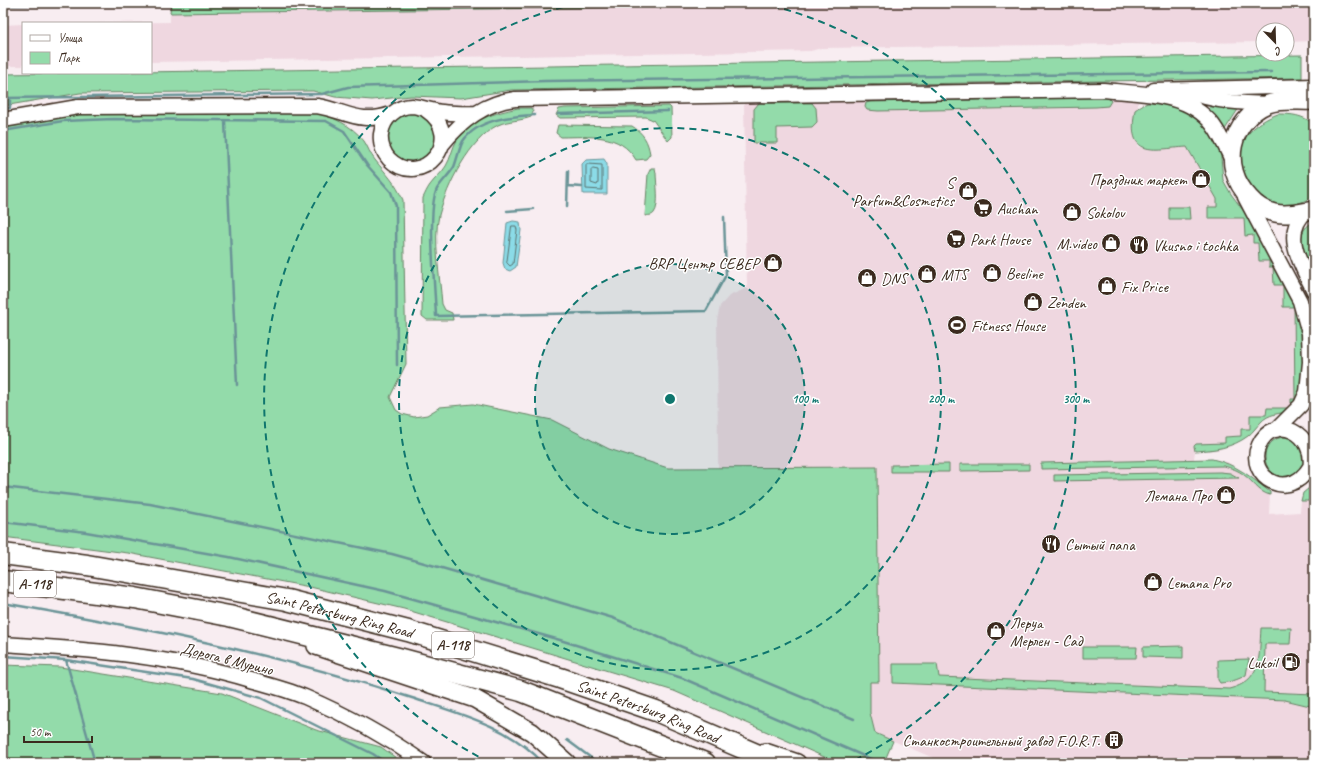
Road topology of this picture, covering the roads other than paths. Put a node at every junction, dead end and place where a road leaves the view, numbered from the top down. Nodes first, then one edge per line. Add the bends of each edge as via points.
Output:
1 (1314, 86) edge
2 (1181, 89) junction
3 (1126, 93) junction
4 (1314, 101) edge
5 (1294, 102) junction
6 (1270, 104) junction
7 (426, 110) junction
8 (1314, 110) edge
9 (476, 113) junction
10 (390, 114) junction
11 (356, 118) junction
12 (3, 120) edge
13 (382, 146) junction
14 (441, 146) junction
15 (1232, 160) junction
16 (1238, 182) junction
17 (1312, 209) edge
18 (1314, 291) edge
19 (1276, 430) junction
20 (1312, 464) edge
21 (3, 554) edge
22 (3, 581) edge
23 (229, 616) junction
24 (3, 644) edge
25 (713, 734) junction
26 (424, 763) edge
27 (567, 763) edge
28 (705, 763) edge
29 (777, 763) edge
30 (797, 763) edge

1 - 2 street
2 - 3 street
2 - 6 street via 1208,99
3 - 9 street via 1099,90 515,99 495,103
3 - 15 street via 1173,99 1189,104 1212,124
4 - 5 main road
5 - 6 main road
5 - 8 main road
6 - 15 main road via 1257,110 1237,132
7 - 9 street
7 - 10 street via 408,107
7 - 14 street via 440,125 443,139
9 - 14 street via 459,126
10 - 11 street via 368,119
10 - 13 street via 383,126 380,139
11 - 12 street via 317,106 78,107
11 - 13 street
13 - 14 street via 395,164 412,168 428,164
15 - 16 main road
16 - 17 main road via 1258,207 1274,213 1292,214
16 - 19 street via 1293,285 1306,317 1309,333 1307,392 1301,405
17 - 18 street via 1301,216 1295,229 1294,244
19 - 20 street via 1292,430 1306,438 1312,453
19 - 20 street via 1262,440 1257,450 1257,461 1264,476 1272,482 1288,485 1303,478
21 - 25 highway, Saint Petersburg Ring Road / А-118 via 86,565 279,598 401,629 560,678 656,711
22 - 23 highway, Saint Petersburg Ring Road / А-118 via 134,598
23 - 27 main road via 475,699 532,732
23 - 28 highway, Saint Petersburg Ring Road / А-118 via 521,691
24 - 26 street, Дорога в Мурино via 134,655 198,666 236,676 305,697 389,739
25 - 29 highway, Saint Petersburg Ring Road / А-118
25 - 30 main road

